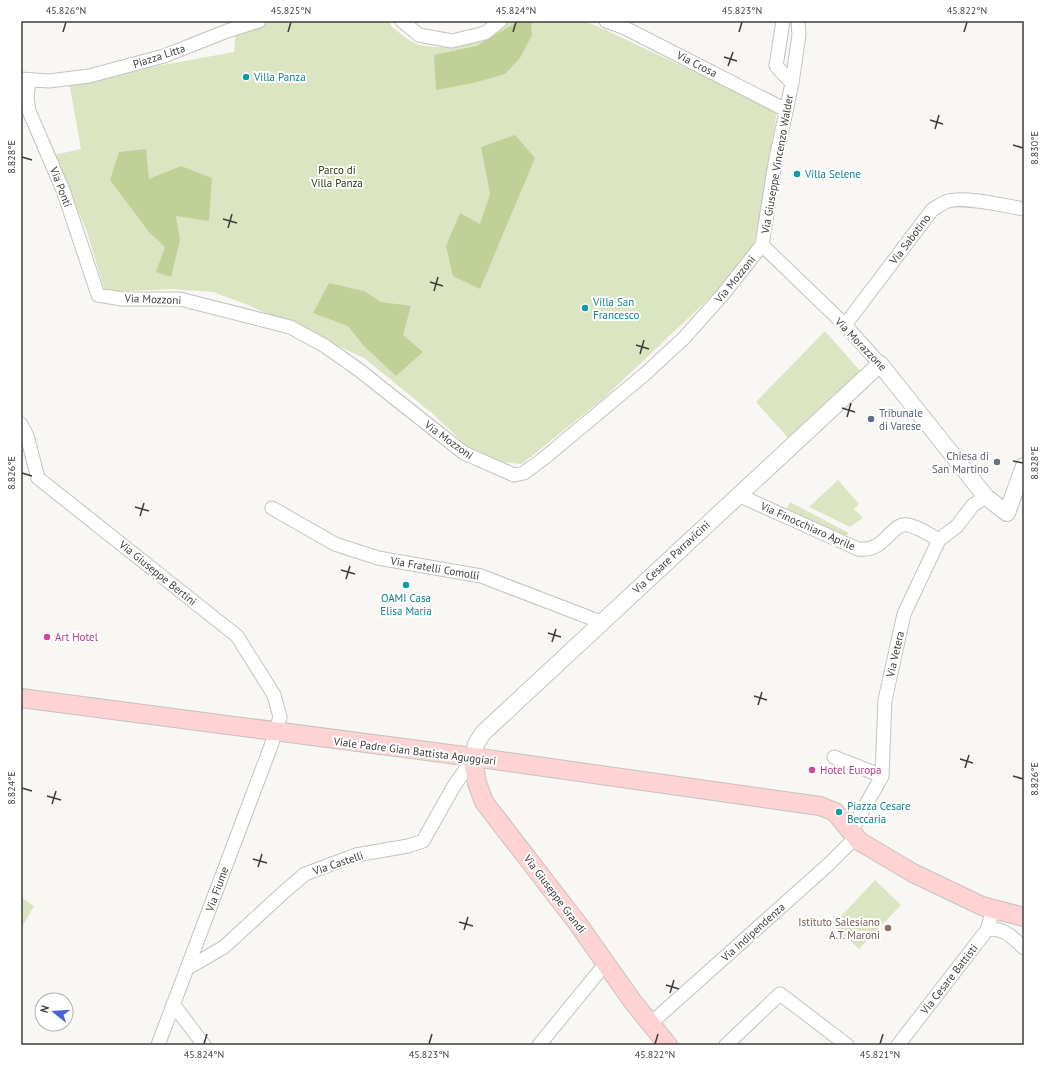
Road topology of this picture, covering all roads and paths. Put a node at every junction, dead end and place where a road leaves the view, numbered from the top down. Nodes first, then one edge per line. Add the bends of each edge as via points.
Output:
1 (259, 21) edge
2 (402, 21) edge
3 (500, 21) edge
4 (606, 21) edge
5 (783, 21) edge
6 (798, 21) edge
7 (226, 24) edge
8 (25, 79) edge
9 (792, 83) junction
10 (786, 110) junction
11 (1024, 209) edge
12 (762, 245) junction
13 (98, 295) joint
14 (844, 325) junction
15 (880, 364) junction
16 (21, 424) edge
17 (1024, 466) edge
18 (738, 495) junction
19 (986, 497) junction
20 (272, 508) dead end
21 (940, 540) junction
22 (601, 622) junction
23 (21, 698) edge
24 (276, 733) junction
25 (834, 757) dead end
26 (473, 759) junction
27 (882, 776) junction
28 (852, 834) junction
29 (993, 909) junction
30 (1018, 916) edge
31 (987, 930) junction
32 (1008, 934) junction
33 (1024, 948) edge
34 (606, 963) junction
35 (188, 968) junction
36 (174, 1004) junction
37 (650, 1024) junction
38 (158, 1045) edge
39 (204, 1045) edge
40 (539, 1045) edge
41 (666, 1045) edge
42 (726, 1045) edge
43 (846, 1045) edge
44 (898, 1045) edge

1 - 7 street
2 - 3 street via 419,35 452,41 485,33
4 - 10 street, Via Crosa via 625,28
5 - 9 street, Via Giuseppe Vincenzo Walder via 776,66
6 - 9 street, Via Giuseppe Vincenzo Walder via 799,35
7 - 8 street, Piazza Litta via 164,56 89,76 58,81
8 - 13 street, Via Ponti via 30,111 63,190
9 - 10 street, Via Giuseppe Vincenzo Walder
10 - 12 street, Via Giuseppe Vincenzo Walder
11 - 14 street, Via Sabotino via 961,200 941,204 932,210
12 - 13 street, Via Mozzoni via 684,338 543,460 524,473 514,475 464,453 359,370 325,346 290,327 180,299 122,299
12 - 14 street, Via Morazzone
14 - 15 street, Via Morazzone
15 - 18 street, Via Cesare Parravicini
15 - 19 street, Via Morazzone
16 - 24 street, Via Giuseppe Bertini via 27,436 38,478 237,636 274,695 280,717
17 - 19 street, Via Morazzone via 1007,513
18 - 21 street, Via Finocchiaro Aprile via 858,549 876,548 899,526 908,524
18 - 22 street, Via Cesare Parravicini
19 - 21 street via 972,505 957,526
20 - 22 street, Via Fratelli Comolli via 335,544 349,549 378,558 481,576
21 - 27 street, Via Vetera via 904,614 885,700
22 - 26 street, Via Cesare Parravicini via 483,733 476,744
23 - 24 main road, Viale Padre Gian Battista Aguggiari
24 - 26 main road, Viale Padre Gian Battista Aguggiari
24 - 35 street, Via Fiume
25 - 27 street
26 - 28 main road, Viale Padre Gian Battista Aguggiari via 820,806 835,812
26 - 34 main road, Via Giuseppe Grandi via 477,783 484,802
26 - 35 street, Via Castelli via 454,786 423,841 356,855 305,874 224,947
27 - 28 street
28 - 29 main road via 913,873
28 - 37 street, Via Indipendenza via 829,864
29 - 30 main road
29 - 31 street, Via Cesare Battisti
30 - 32 street
31 - 32 street
31 - 44 street, Via Cesare Battisti
32 - 33 street
34 - 37 main road, Via Giuseppe Grandi
34 - 40 street
35 - 36 street, Via Fiume
36 - 38 street, Via Fiume
36 - 39 street
37 - 41 main road, Via Giuseppe Grandi
42 - 43 street via 780,994

